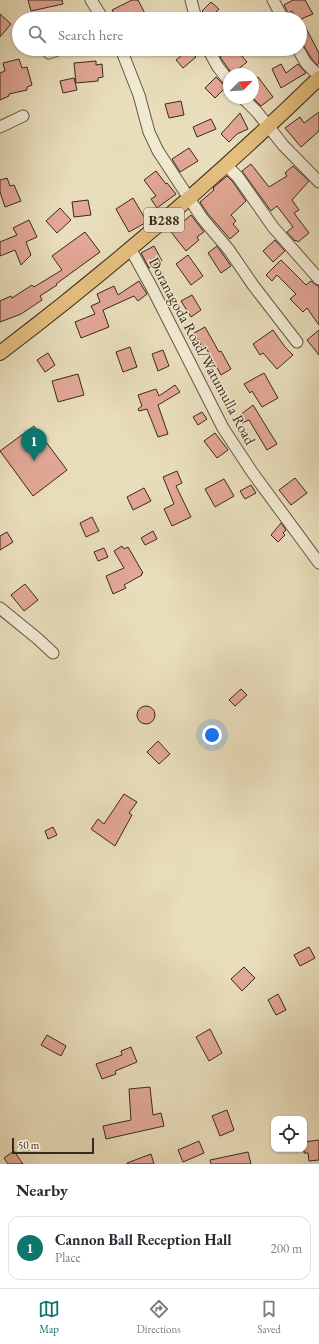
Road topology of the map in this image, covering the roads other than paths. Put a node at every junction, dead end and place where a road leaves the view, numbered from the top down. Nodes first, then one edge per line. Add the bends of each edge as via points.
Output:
1 (91, 0) edge
2 (191, 0) edge
3 (277, 2) edge
4 (99, 12) edge
5 (194, 12) edge
6 (281, 12) edge
7 (124, 56) edge
8 (212, 56) edge
9 (302, 56) edge
10 (223, 73) edge
11 (319, 77) edge
12 (250, 104) edge
13 (23, 116) dead end
14 (0, 127) edge
15 (268, 127) junction
16 (226, 165) junction
17 (319, 182) edge
18 (189, 197) junction
19 (131, 250) junction
20 (319, 279) edge
21 (297, 342) dead end
22 (0, 353) edge
23 (319, 563) edge
24 (0, 608) edge
25 (53, 653) dead end

1 - 4 street
2 - 5 street
3 - 6 street
7 - 18 street via 139,95 149,132 158,151
8 - 10 street
9 - 11 street
11 - 15 main road, B288
12 - 15 street
13 - 14 street
15 - 16 main road, B288
15 - 17 street
16 - 18 main road, B288
16 - 20 street via 238,177 273,227
18 - 19 main road, B288
18 - 21 street via 202,218
19 - 22 main road, B288
19 - 23 street, Doranagoda Road/Watumulla Road via 223,428
24 - 25 street

